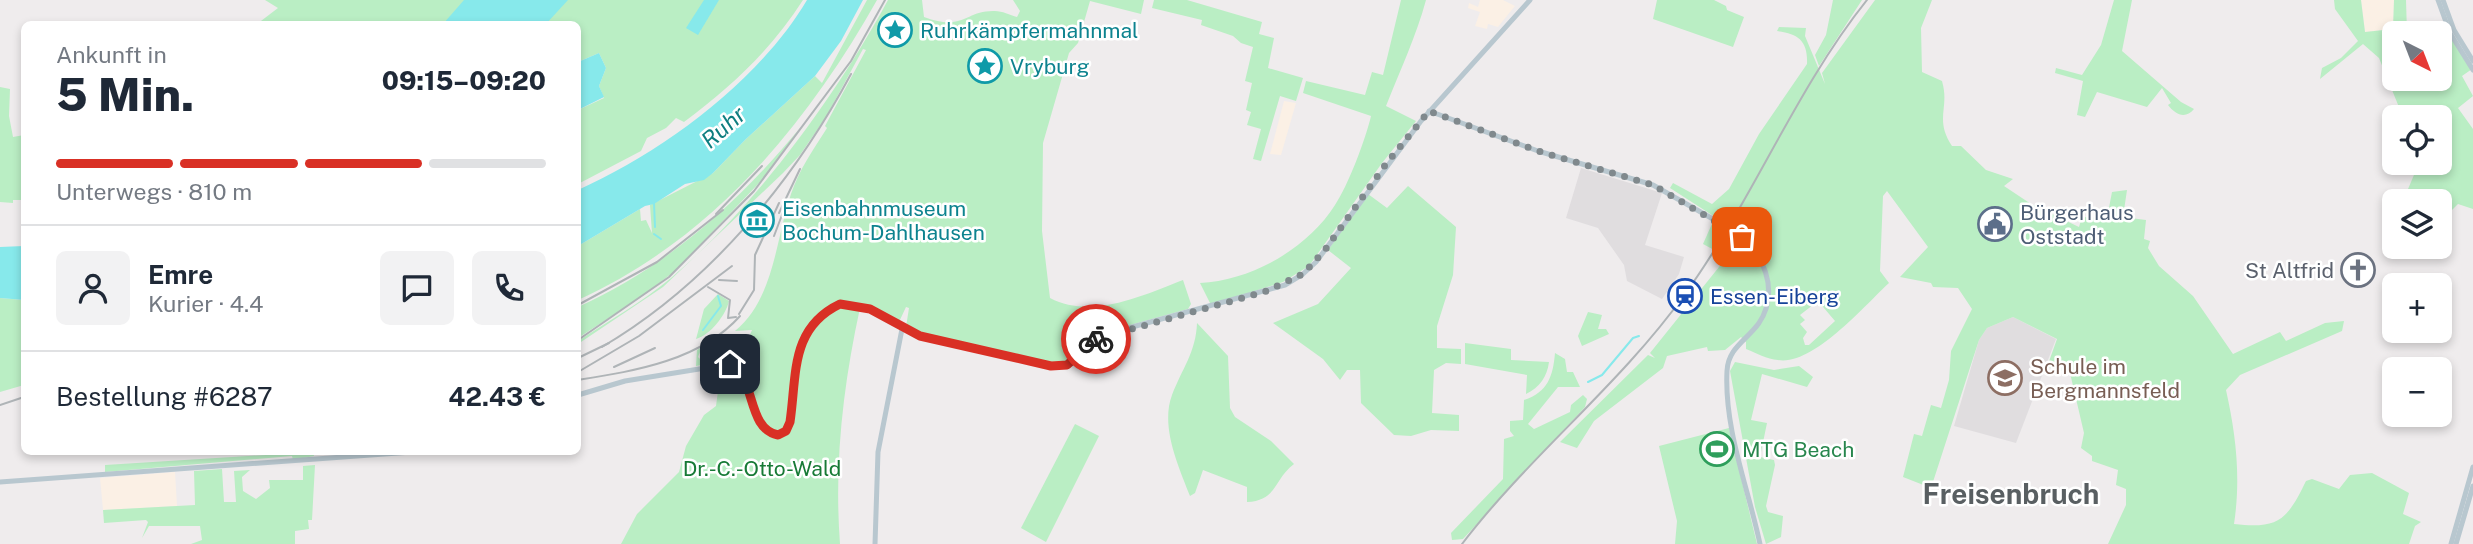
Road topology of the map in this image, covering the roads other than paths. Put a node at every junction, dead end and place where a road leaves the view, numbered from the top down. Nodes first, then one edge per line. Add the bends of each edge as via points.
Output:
1 (1530, 0) edge
2 (2438, 0) edge
3 (2443, 0) edge
4 (2473, 61) edge
5 (2473, 70) edge
6 (1429, 111) junction
7 (902, 329) junction
8 (581, 394) edge
9 (371, 455) edge
10 (2473, 467) edge
11 (0, 482) edge
12 (2473, 486) edge
13 (874, 544) edge
14 (1760, 544) edge
15 (2451, 544) edge
16 (2456, 544) edge

1 - 6 street
2 - 5 street via 2450,33
3 - 4 street
6 - 7 street via 1316,262 1285,285 1103,335 1062,367
6 - 14 street, bridge via 1538,151 1653,185 1734,231 1762,259 1768,284 1766,310 1730,355 1727,371 1731,424
7 - 8 street via 861,306 840,304 808,328 790,422 781,434 773,435 763,427 739,372 730,364 625,381
7 - 13 street via 878,452
9 - 11 street
10 - 15 street
12 - 16 street

